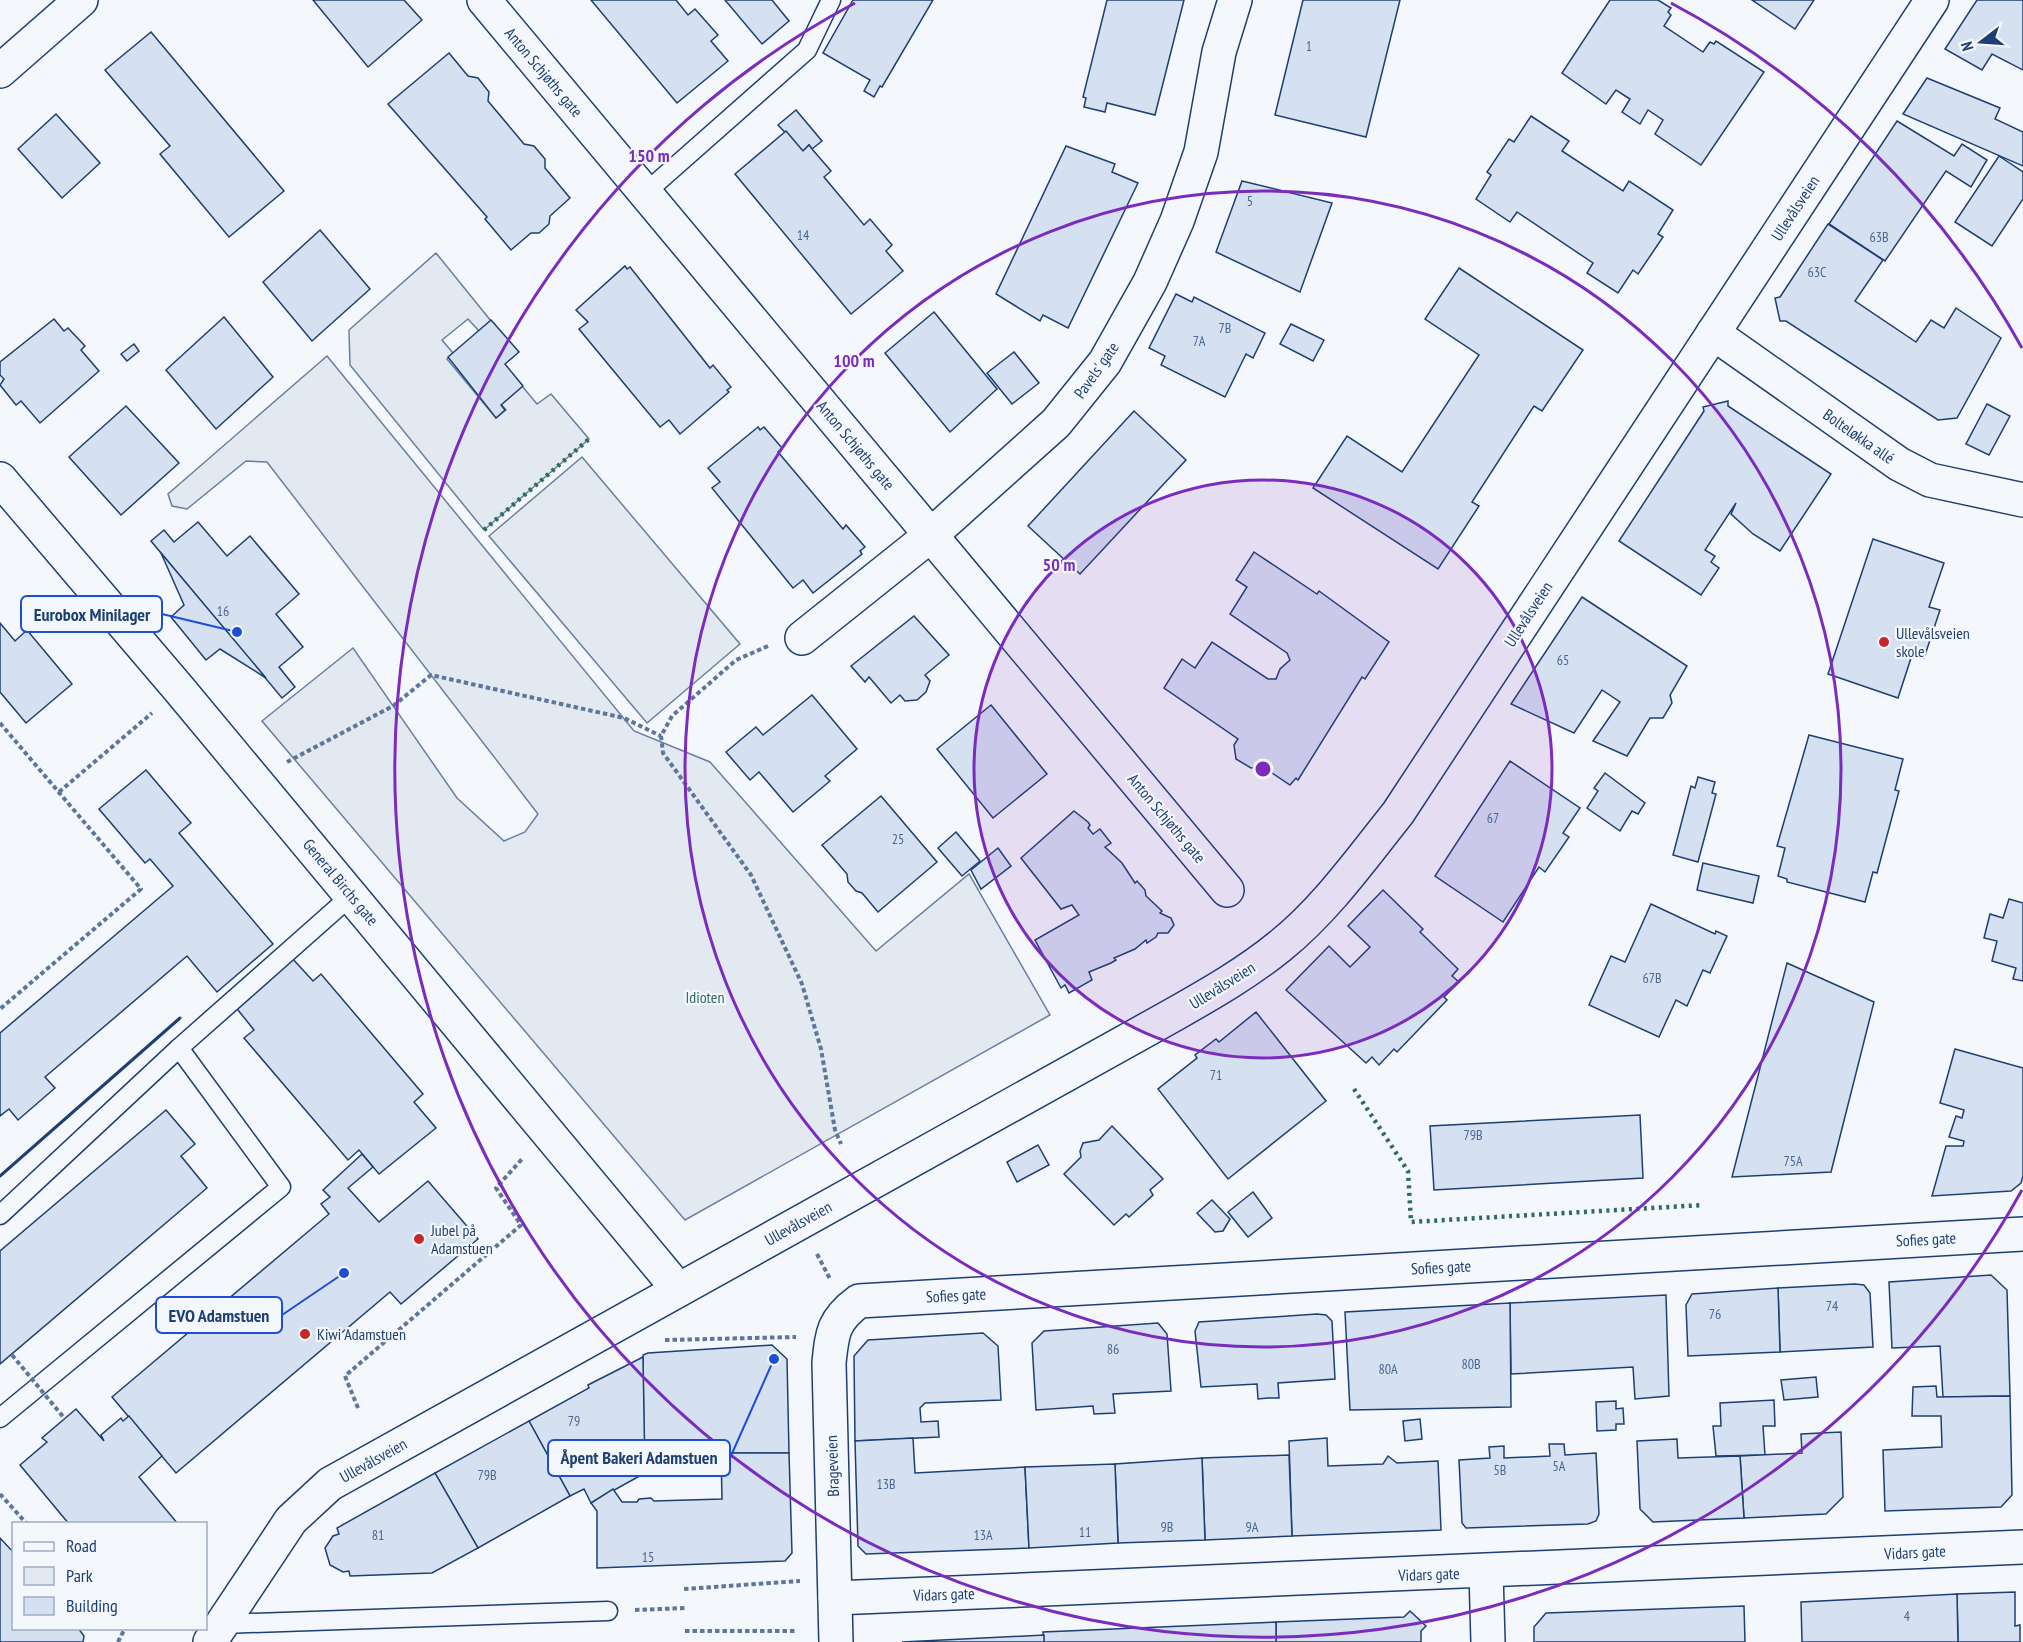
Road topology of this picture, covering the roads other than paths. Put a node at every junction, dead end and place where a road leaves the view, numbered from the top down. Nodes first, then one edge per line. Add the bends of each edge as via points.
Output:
1 (81, 0) edge
2 (484, 0) edge
3 (831, 0) edge
4 (1236, 0) edge
5 (1932, 0) edge
6 (0, 71) edge
7 (644, 194) junction
8 (1713, 333) junction
9 (0, 479) edge
10 (2023, 500) edge
11 (931, 535) junction
12 (802, 638) road end
13 (1227, 890) dead end
14 (352, 896) junction
15 (179, 1048) junction
16 (0, 1215) edge
17 (2023, 1233) edge
18 (678, 1289) junction
19 (853, 1306) joint
20 (0, 1418) edge
21 (2023, 1547) edge
22 (1486, 1572) junction
23 (836, 1598) junction
24 (608, 1611) road end
25 (216, 1633) edge
26 (836, 1642) edge
27 (1488, 1642) edge

1 - 6 street
2 - 7 street, Anton Schjøths gate
3 - 7 lane via 807,50
4 - 11 street, Pavels' gate via 1219,52 1201,152 1177,221 1150,282 1111,352 1056,423
5 - 8 street, Ullevålsveien
7 - 11 street, Anton Schjøths gate
8 - 10 street, Bolteløkka allé via 1899,464 1930,480
8 - 18 street, Ullevålsveien via 1398,813 1342,882 1281,945 1228,984
9 - 14 street, General Birchs gate
11 - 12 street, Pavels' gate
11 - 13 street, Anton Schjøths gate
14 - 15 lane
14 - 18 street, General Birchs gate
15 - 16 lane
15 - 20 lane via 281,1187
17 - 19 street, Sofies gate
18 - 25 street, Ullevålsveien via 330,1484 291,1520
19 - 23 street, Brageveien via 832,1331 829,1363
21 - 22 street, Vidars gate
22 - 23 street, Vidars gate
22 - 27 street
23 - 26 street, Brageveien
24 - 25 lane

